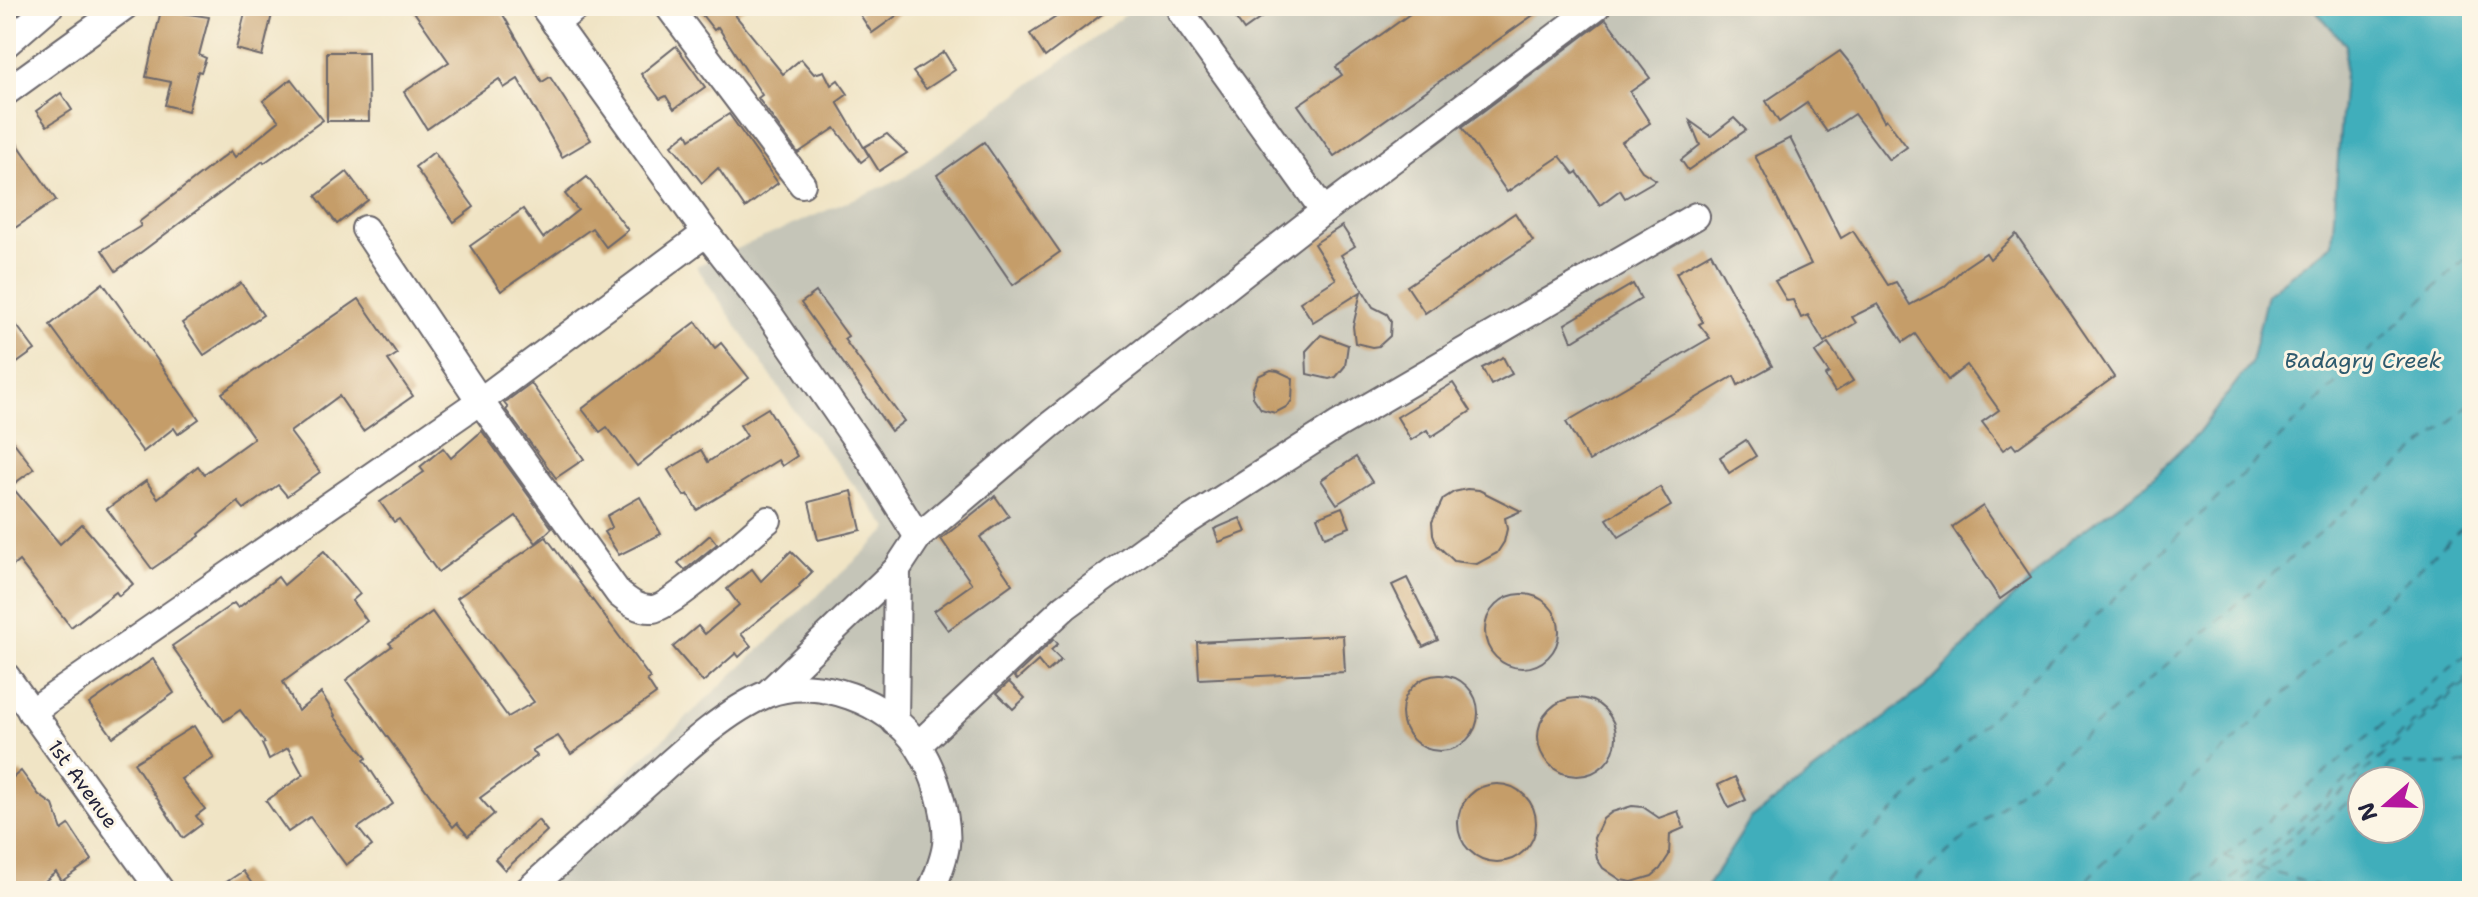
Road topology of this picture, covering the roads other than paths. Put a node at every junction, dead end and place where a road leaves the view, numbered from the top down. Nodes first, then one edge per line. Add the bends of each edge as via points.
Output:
1 (50, 6) edge
2 (125, 6) edge
3 (578, 6) edge
4 (668, 6) edge
5 (1180, 6) edge
6 (1597, 6) edge
7 (549, 14) edge
8 (6, 44) edge
9 (6, 92) edge
10 (802, 184) dead end
11 (1324, 211) junction
12 (1696, 216) dead end
13 (365, 229) dead end
14 (706, 233) junction
15 (480, 401) junction
16 (768, 520) dead end
17 (918, 537) junction
18 (897, 569) junction
19 (6, 676) edge
20 (768, 693) junction
21 (31, 712) junction
22 (895, 722) junction
23 (918, 745) junction
24 (161, 891) edge
25 (527, 891) edge
26 (931, 891) edge

1 - 8 street
2 - 9 street
3 - 7 street
4 - 10 street
5 - 11 street
6 - 11 street
7 - 14 street
11 - 17 street via 1050,425
12 - 23 street via 1339,424 1147,547 1065,607
13 - 15 street
14 - 15 street
14 - 17 street via 767,311
15 - 16 street via 619,594 633,605 655,609 674,598
15 - 21 street
17 - 18 street
18 - 20 street
18 - 22 street
19 - 21 street, 1st Avenue
20 - 22 street via 830,689
20 - 25 street via 699,737
21 - 24 street, 1st Avenue
22 - 23 street
23 - 26 street via 940,794 946,844

